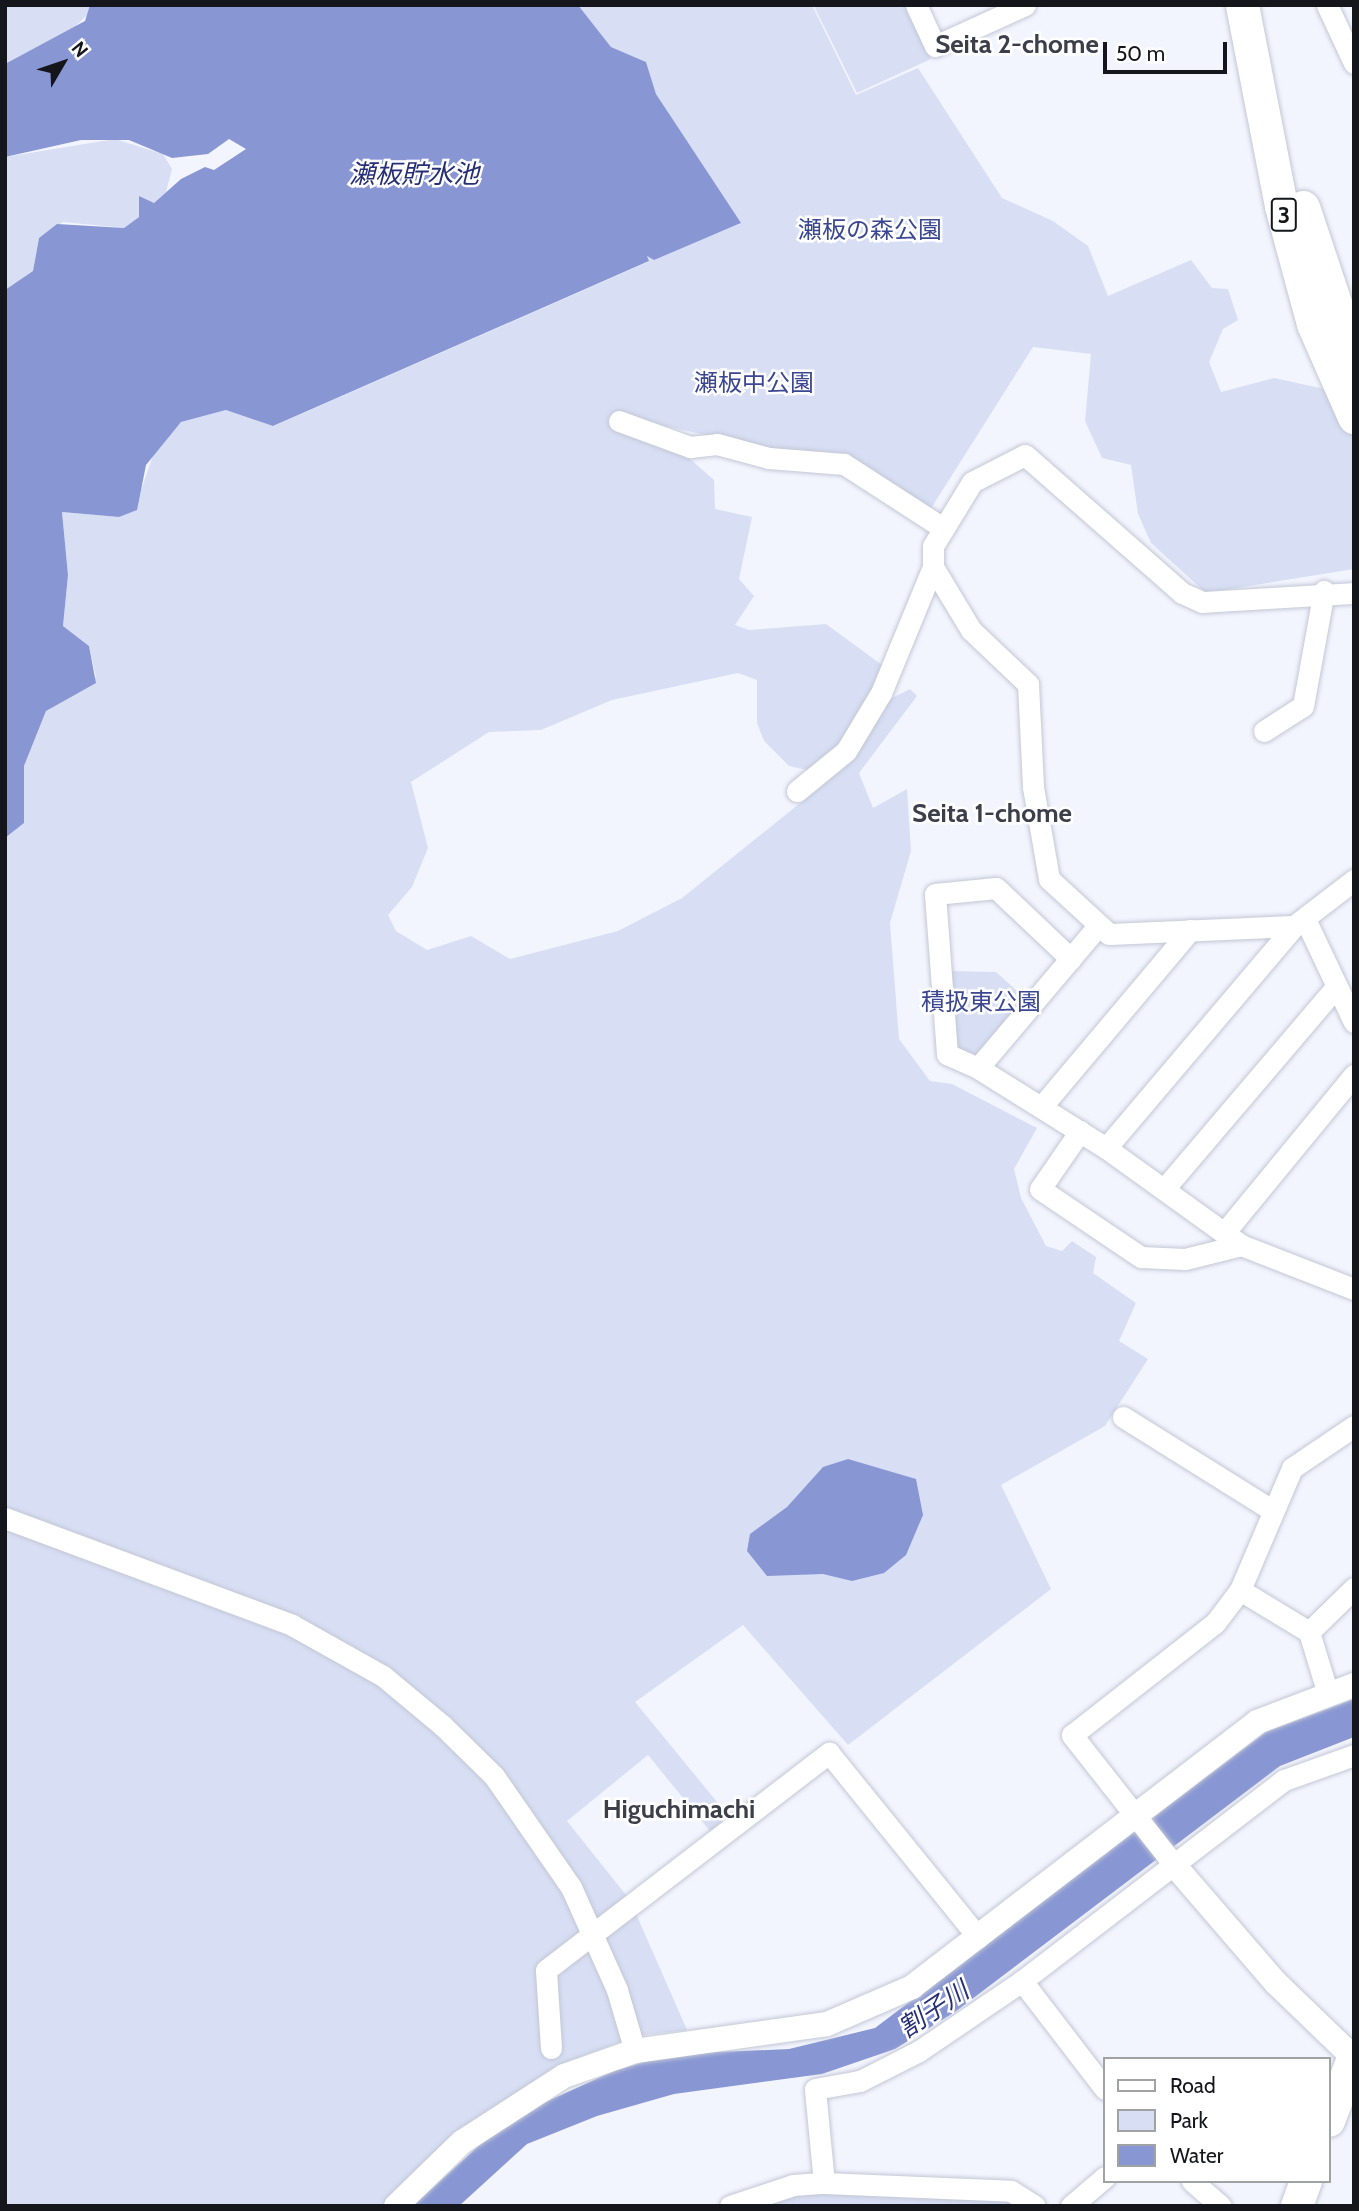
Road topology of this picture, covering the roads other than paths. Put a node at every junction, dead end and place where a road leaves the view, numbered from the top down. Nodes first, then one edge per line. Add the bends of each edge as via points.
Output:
1 (916, 5) edge
2 (1242, 5) edge
3 (1262, 5) edge
4 (1327, 5) edge
5 (1017, 7) edge
6 (1354, 63) edge
7 (1354, 359) edge
8 (1354, 417) edge
9 (619, 421) dead end
10 (943, 528) junction
11 (933, 567) junction
12 (1324, 591) junction
13 (1354, 593) edge
14 (1264, 731) dead end
15 (797, 791) dead end
16 (1354, 880) edge
17 (1299, 923) junction
18 (1098, 926) junction
19 (1190, 930) junction
20 (1071, 959) junction
21 (1336, 986) junction
22 (1354, 1022) edge
23 (978, 1068) junction
24 (1354, 1075) edge
25 (1042, 1106) junction
26 (1080, 1131) junction
27 (1106, 1148) junction
28 (1164, 1189) junction
29 (1232, 1239) junction
30 (1354, 1289) edge
31 (1123, 1417) dead end
32 (1354, 1426) edge
33 (1272, 1510) junction
34 (5, 1518) edge
35 (1354, 1588) edge
36 (1240, 1590) junction
37 (1309, 1632) junction
38 (1354, 1685) edge
39 (1328, 1694) junction
40 (1354, 1755) edge
41 (1139, 1821) junction
42 (1173, 1864) junction
43 (594, 1935) junction
44 (978, 1937) junction
45 (1022, 1981) junction
46 (551, 2048) dead end
47 (635, 2051) junction
48 (1354, 2057) edge
49 (1104, 2088) edge
50 (1331, 2116) edge
51 (1104, 2178) edge
52 (824, 2183) junction
53 (1194, 2183) edge
54 (1306, 2183) edge
55 (396, 2206) edge
56 (730, 2206) edge
57 (1035, 2206) edge
58 (1071, 2206) edge
59 (1221, 2206) edge
60 (1297, 2206) edge

1 - 5 street via 935,46
2 - 8 highway, 3 via 1281,206 1313,324
3 - 7 highway, 3 via 1301,200
4 - 6 street
9 - 10 street via 690,447 717,444 769,458 845,464
10 - 11 street via 933,546
10 - 12 street via 972,482 1025,455 1192,597
11 - 15 street via 874,705 846,751
11 - 18 street via 971,630 1028,684 1033,787 1048,878
12 - 13 street
12 - 14 street via 1303,706
16 - 17 street via 1331,891
17 - 19 street
17 - 21 street
17 - 27 street
18 - 19 street via 1109,934
18 - 20 street
19 - 25 street
20 - 23 street
20 - 23 street via 996,887 935,894 947,1054
21 - 22 street
21 - 28 street
23 - 25 street
24 - 29 street
25 - 26 street
26 - 27 street
26 - 29 street via 1040,1189 1142,1257 1185,1259
27 - 28 street
28 - 29 street
29 - 30 street
31 - 33 street
32 - 33 street via 1292,1468
33 - 36 street
34 - 43 street via 281,1620 383,1676 494,1776 570,1887
35 - 37 street
36 - 37 street
36 - 41 street via 1215,1623 1072,1735
37 - 39 street
38 - 39 street
39 - 41 street via 1257,1722
40 - 42 street via 1284,1780
41 - 42 street
41 - 44 street
42 - 45 street
42 - 48 street via 1275,1982
43 - 44 street via 829,1754
43 - 46 street via 546,1970
43 - 47 street
44 - 47 street via 866,2012 788,2033
45 - 49 street
45 - 52 street via 919,2051 860,2081 815,2090
47 - 55 street via 564,2076 514,2105 462,2142
48 - 50 main road
51 - 58 street
52 - 56 street via 793,2185
52 - 57 street via 1011,2191
53 - 59 street
54 - 60 main road

